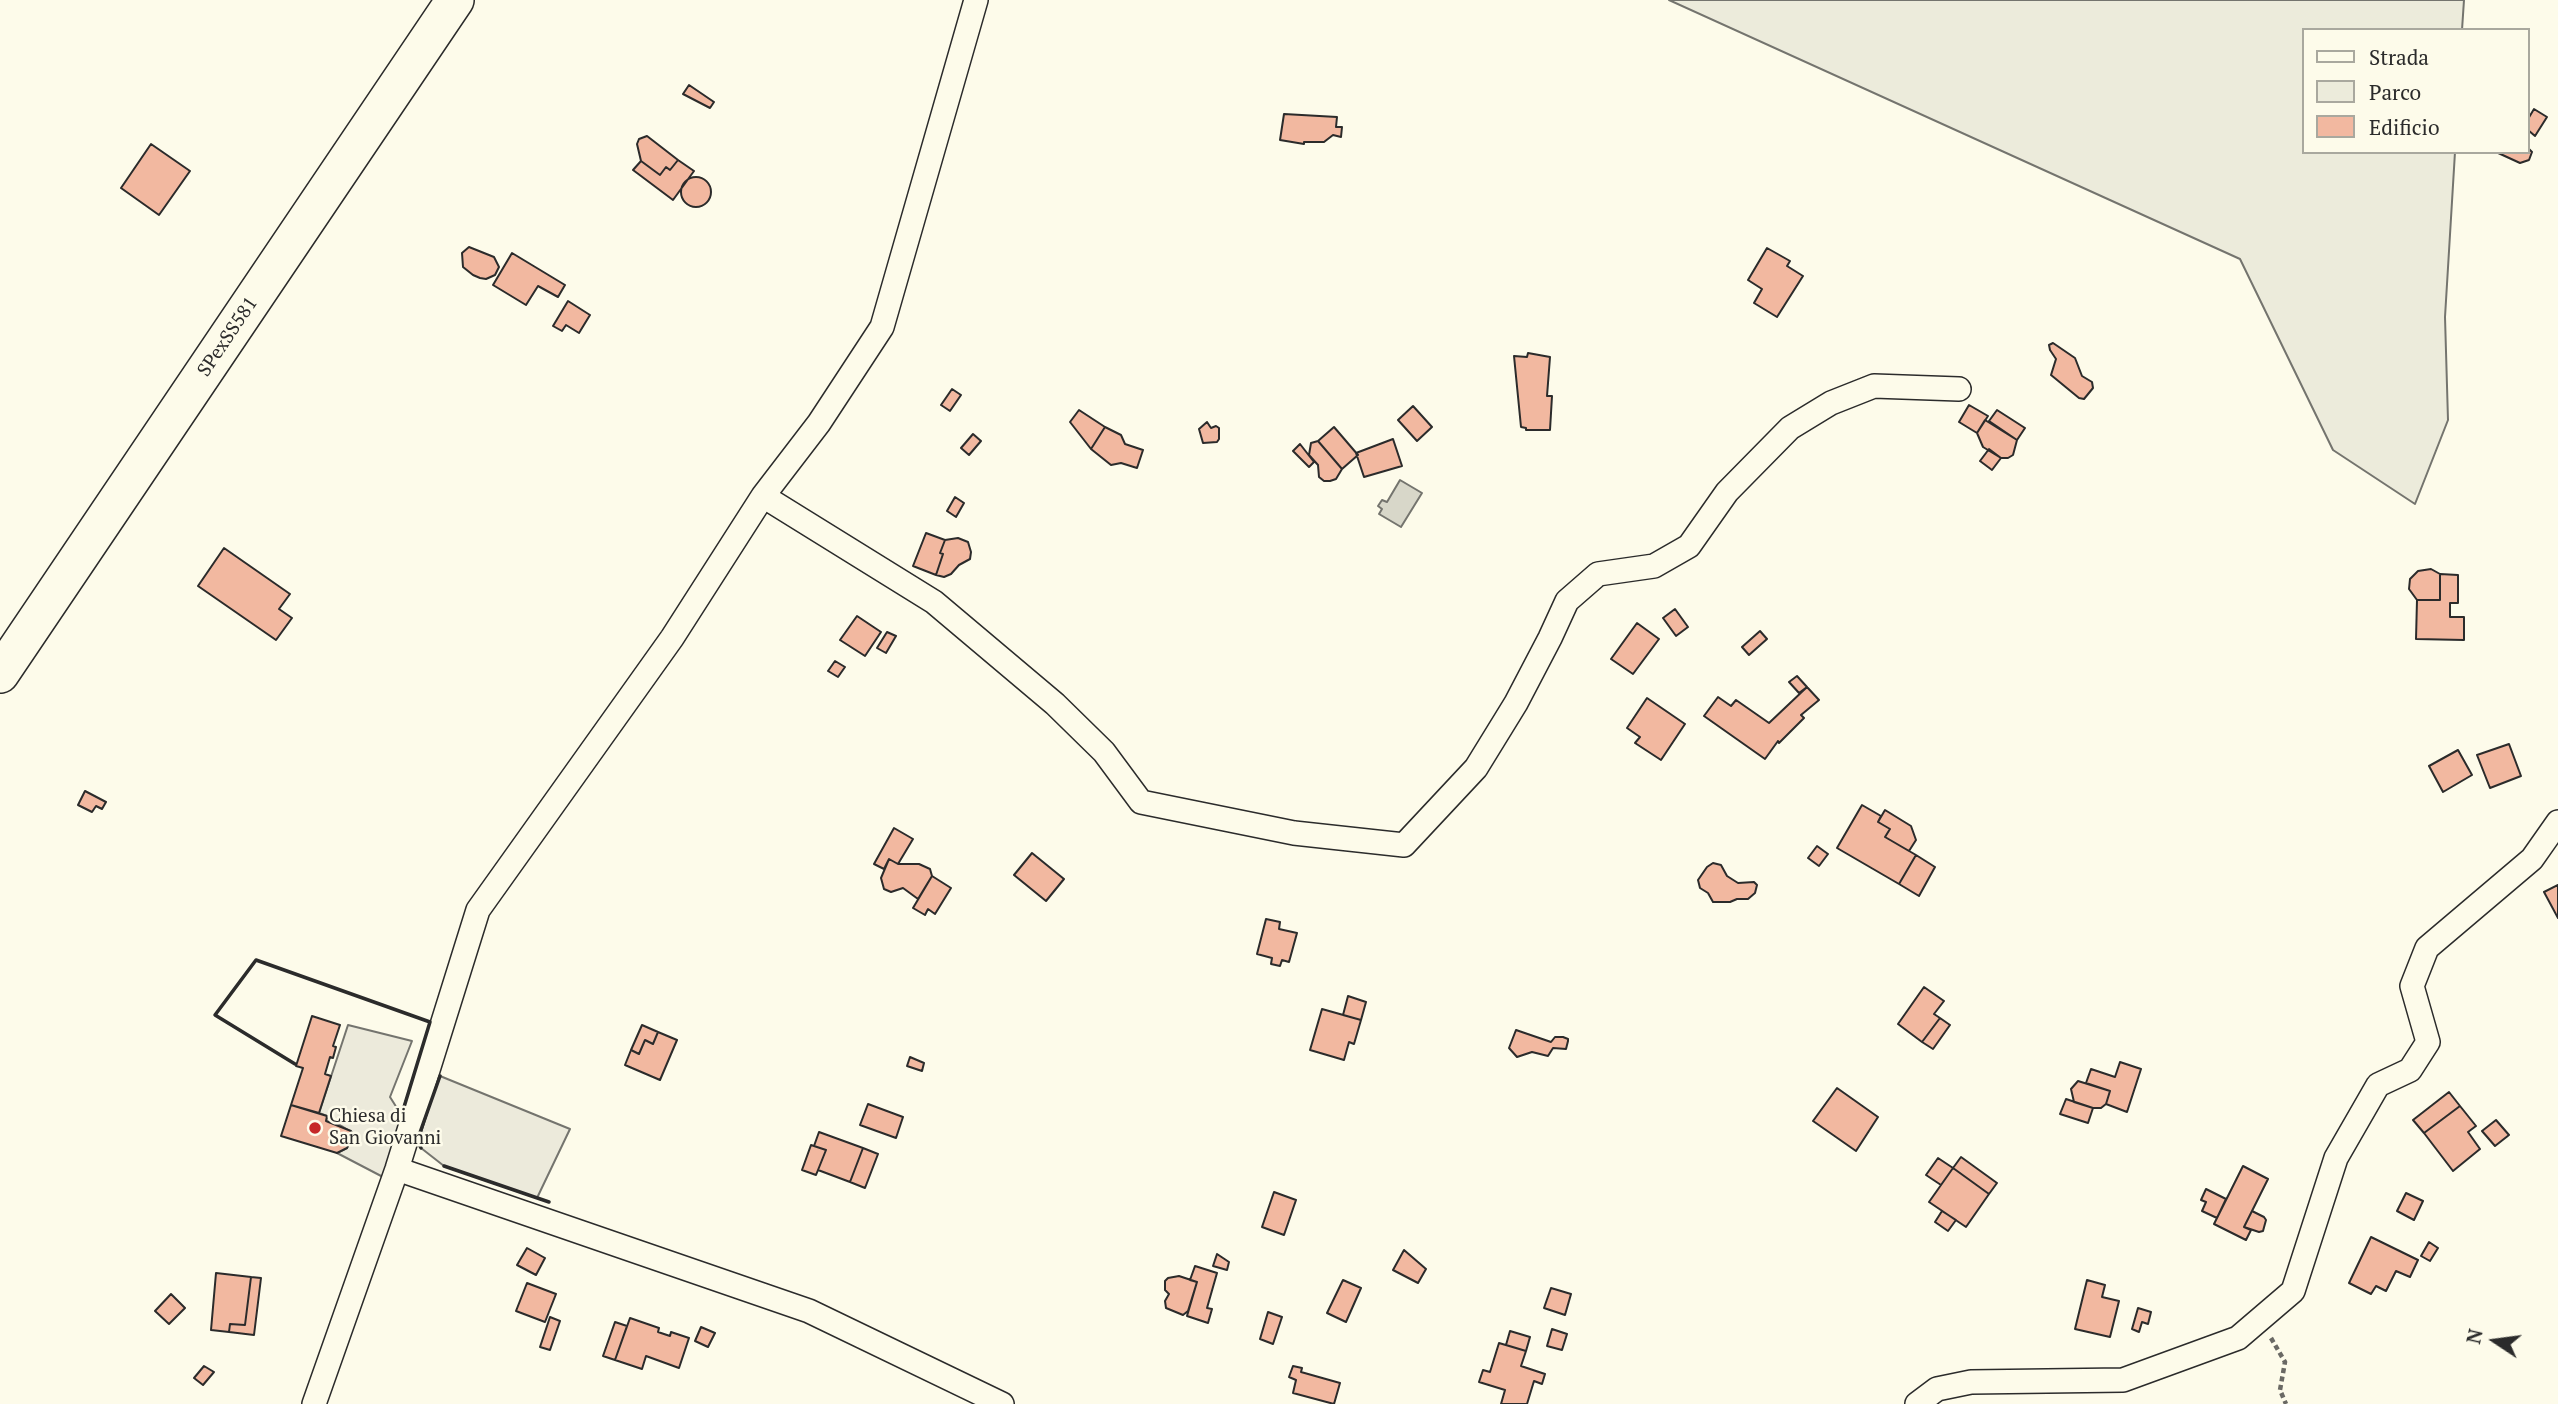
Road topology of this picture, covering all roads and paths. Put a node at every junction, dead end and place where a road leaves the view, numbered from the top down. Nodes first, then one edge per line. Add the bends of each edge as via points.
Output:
1 (455, 0) edge
2 (976, 0) edge
3 (1959, 389) dead end
4 (763, 496) junction
5 (0, 674) edge
6 (2558, 822) edge
7 (397, 1169) junction
8 (2259, 1320) junction
9 (314, 1404) edge
10 (1002, 1404) edge
11 (1917, 1404) edge
12 (2286, 1404) edge

1 - 5 main road, SPexSS581
2 - 4 street via 882,327 819,423
3 - 4 street via 1874,386 1831,403 1790,428 1727,492 1689,546 1654,566 1598,574 1567,601 1516,703 1476,768 1404,845 1294,833 1141,802 1104,752 1055,704 934,601
4 - 7 street via 672,639 478,910
6 - 8 street via 2532,859 2427,948 2412,986 2428,1042 2410,1070 2378,1085 2336,1158 2293,1291
7 - 9 street
7 - 10 street via 809,1311
8 - 11 street via 2238,1338 2123,1380 1971,1382 1937,1389
8 - 12 path via 2286,1362 2280,1390

